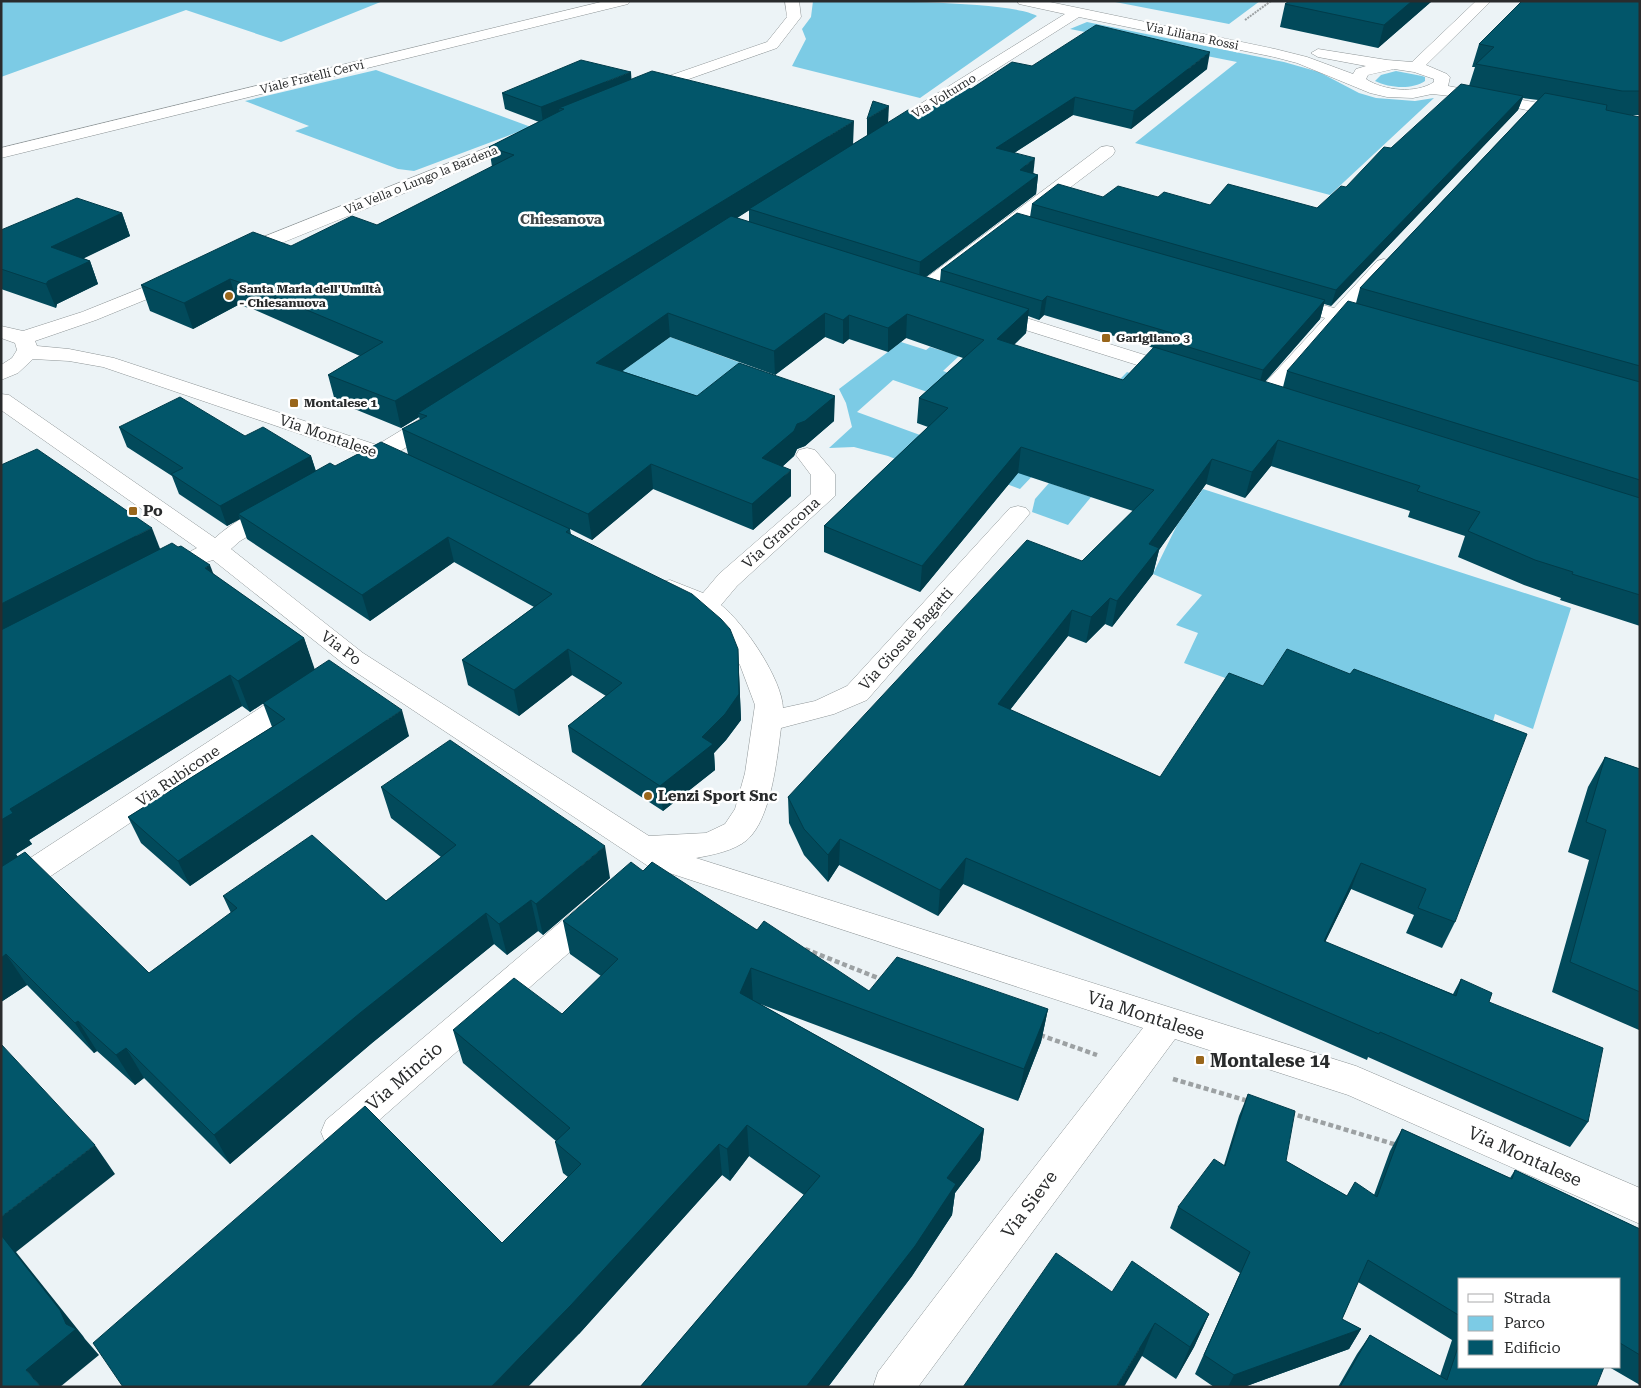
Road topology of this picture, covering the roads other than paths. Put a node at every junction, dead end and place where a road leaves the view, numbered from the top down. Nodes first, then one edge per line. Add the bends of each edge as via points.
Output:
1 (576, 1) edge
2 (623, 1) edge
3 (792, 1) edge
4 (1024, 1) edge
5 (1484, 1) edge
6 (1072, 7) edge
7 (1387, 65) junction
8 (1416, 67) junction
9 (1358, 81) junction
10 (1438, 83) junction
11 (625, 98) edge
12 (1534, 106) junction
13 (1640, 117) edge
14 (1521, 120) edge
15 (1640, 127) edge
16 (539, 132) edge
17 (1, 138) edge
18 (873, 140) edge
19 (1107, 151) dead end
20 (1, 153) edge
21 (1012, 222) junction
22 (1031, 227) edge
23 (1398, 250) edge
24 (228, 259) edge
25 (191, 274) edge
26 (1270, 296) edge
27 (945, 298) edge
28 (971, 306) edge
29 (1337, 315) junction
30 (1, 332) edge
31 (1394, 332) edge
32 (25, 345) junction
33 (1, 374) edge
34 (1192, 377) edge
35 (1263, 399) edge
36 (1, 400) edge
37 (456, 407) edge
38 (381, 453) junction
39 (807, 455) dead end
40 (408, 466) edge
41 (342, 472) edge
42 (299, 497) edge
43 (1018, 513) dead end
44 (216, 550) junction
45 (180, 563) edge
46 (652, 580) edge
47 (707, 605) junction
48 (354, 659) junction
49 (768, 720) junction
50 (652, 852) junction
51 (698, 871) joint
52 (1, 894) edge
53 (1168, 1022) junction
54 (316, 1152) edge
55 (1640, 1206) edge
56 (893, 1387) edge

1 - 17 street, Viale Fratelli Cervi
2 - 20 street, Viale Fratelli Cervi
3 - 11 street via 794,17 791,24 772,45
4 - 6 street, Via Liliana Rossi
5 - 8 street
6 - 7 street, Via Liliana Rossi
6 - 9 street, Via Liliana Rossi via 1275,53
6 - 18 street, Via Volturno
7 - 8 street, Via Liliana Rossi
7 - 9 street, Via Liliana Rossi via 1361,72
8 - 10 street, Via Liliana Rossi
9 - 10 street, Via Liliana Rossi via 1363,86 1386,92 1409,93
10 - 12 street, Via Liliana Rossi via 1460,92
10 - 13 street, Via Liliana Rossi
12 - 14 street
12 - 15 street, Via Liliana Rossi
16 - 24 street, Via Vella o Lungo la Bardena
19 - 21 street
21 - 22 street
21 - 27 street via 912,288
23 - 29 street
25 - 32 street
26 - 29 street
28 - 34 street
29 - 31 street
29 - 35 street
30 - 32 street, Via Montalese
32 - 33 street via 22,360
32 - 38 street, Via Montalese via 107,362
36 - 44 street, Via Po
37 - 38 street
38 - 40 street, Via Montalese
38 - 41 street
39 - 47 street, Via Grancona via 824,474 823,496 728,580
42 - 44 street via 231,536
43 - 49 street, Via Giosuè Bagatti via 857,693 818,711
44 - 45 street
44 - 48 street, Via Po
46 - 47 street
47 - 49 street via 739,640 767,690
48 - 50 street, Via Po
48 - 52 street, Via Rubicone
49 - 50 street via 753,800 747,818 736,832 697,847
50 - 51 street, Via Po
50 - 54 street, Via Mincio via 624,886
51 - 53 street, Via Montalese
53 - 55 street, Via Montalese via 1356,1082
53 - 56 street, Via Sieve

